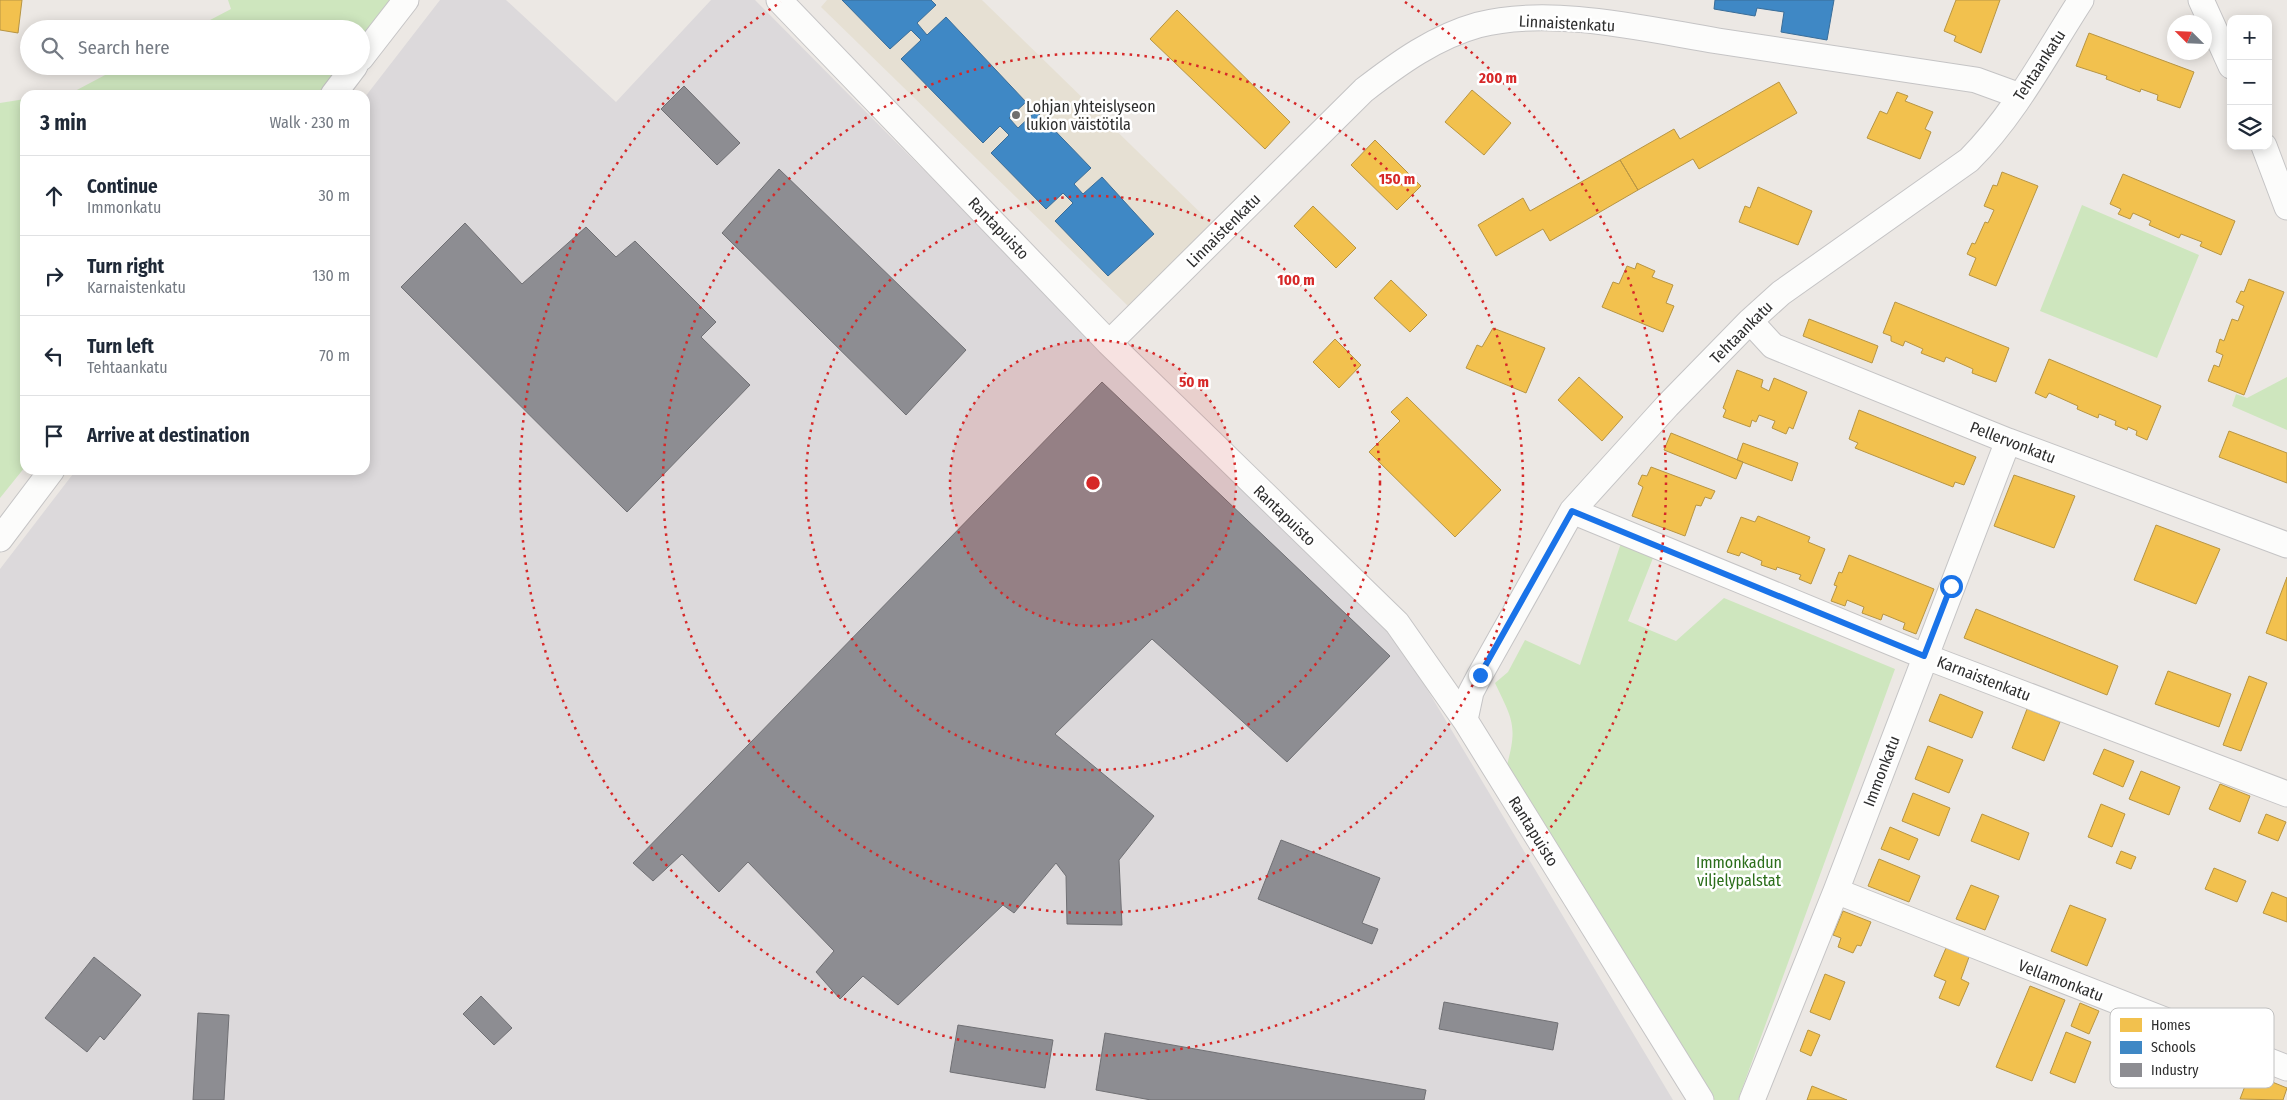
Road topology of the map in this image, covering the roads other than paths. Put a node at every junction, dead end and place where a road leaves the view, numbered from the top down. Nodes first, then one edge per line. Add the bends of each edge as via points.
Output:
1 (406, 0) edge
2 (2081, 0) edge
3 (2201, 0) edge
4 (792, 4) edge
5 (1501, 10) edge
6 (370, 46) edge
7 (2228, 60) edge
8 (348, 75) edge
9 (338, 90) edge
10 (2020, 96) junction
11 (2266, 150) edge
12 (2285, 194) edge
13 (1750, 321) junction
14 (1109, 343) junction
15 (2008, 441) junction
16 (48, 475) edge
17 (1572, 511) junction
18 (0, 539) edge
19 (2287, 545) edge
20 (1924, 656) junction
21 (1465, 720) junction
22 (2287, 794) edge
23 (1836, 891) junction
24 (2134, 1008) edge
25 (2274, 1063) edge
26 (2287, 1068) edge
27 (1701, 1100) edge
28 (1752, 1100) edge

1 - 6 street
2 - 10 street, Tehtaankatu
3 - 7 street
4 - 14 street, Rantapuisto
5 - 10 street, Linnaistenkatu via 1521,18 1614,24 1976,80
5 - 14 street, Linnaistenkatu via 1426,46 1364,90
8 - 9 street
10 - 13 street, Tehtaankatu via 1987,142 1969,160 1781,292
11 - 12 street
13 - 15 street, Pellervonkatu via 1773,346
13 - 17 street, Tehtaankatu
14 - 21 street, Rantapuisto via 1396,623
15 - 19 street, Pellervonkatu
15 - 20 street, Immonkatu
16 - 18 street
17 - 20 street, Karnaistenkatu
17 - 21 street, Tehtaankatu via 1471,692
20 - 22 street, Karnaistenkatu
20 - 23 street, Immonkatu
21 - 27 street, Rantapuisto
23 - 24 street, Vellamonkatu
23 - 28 street, Immonkatu
25 - 26 street, Vellamonkatu

